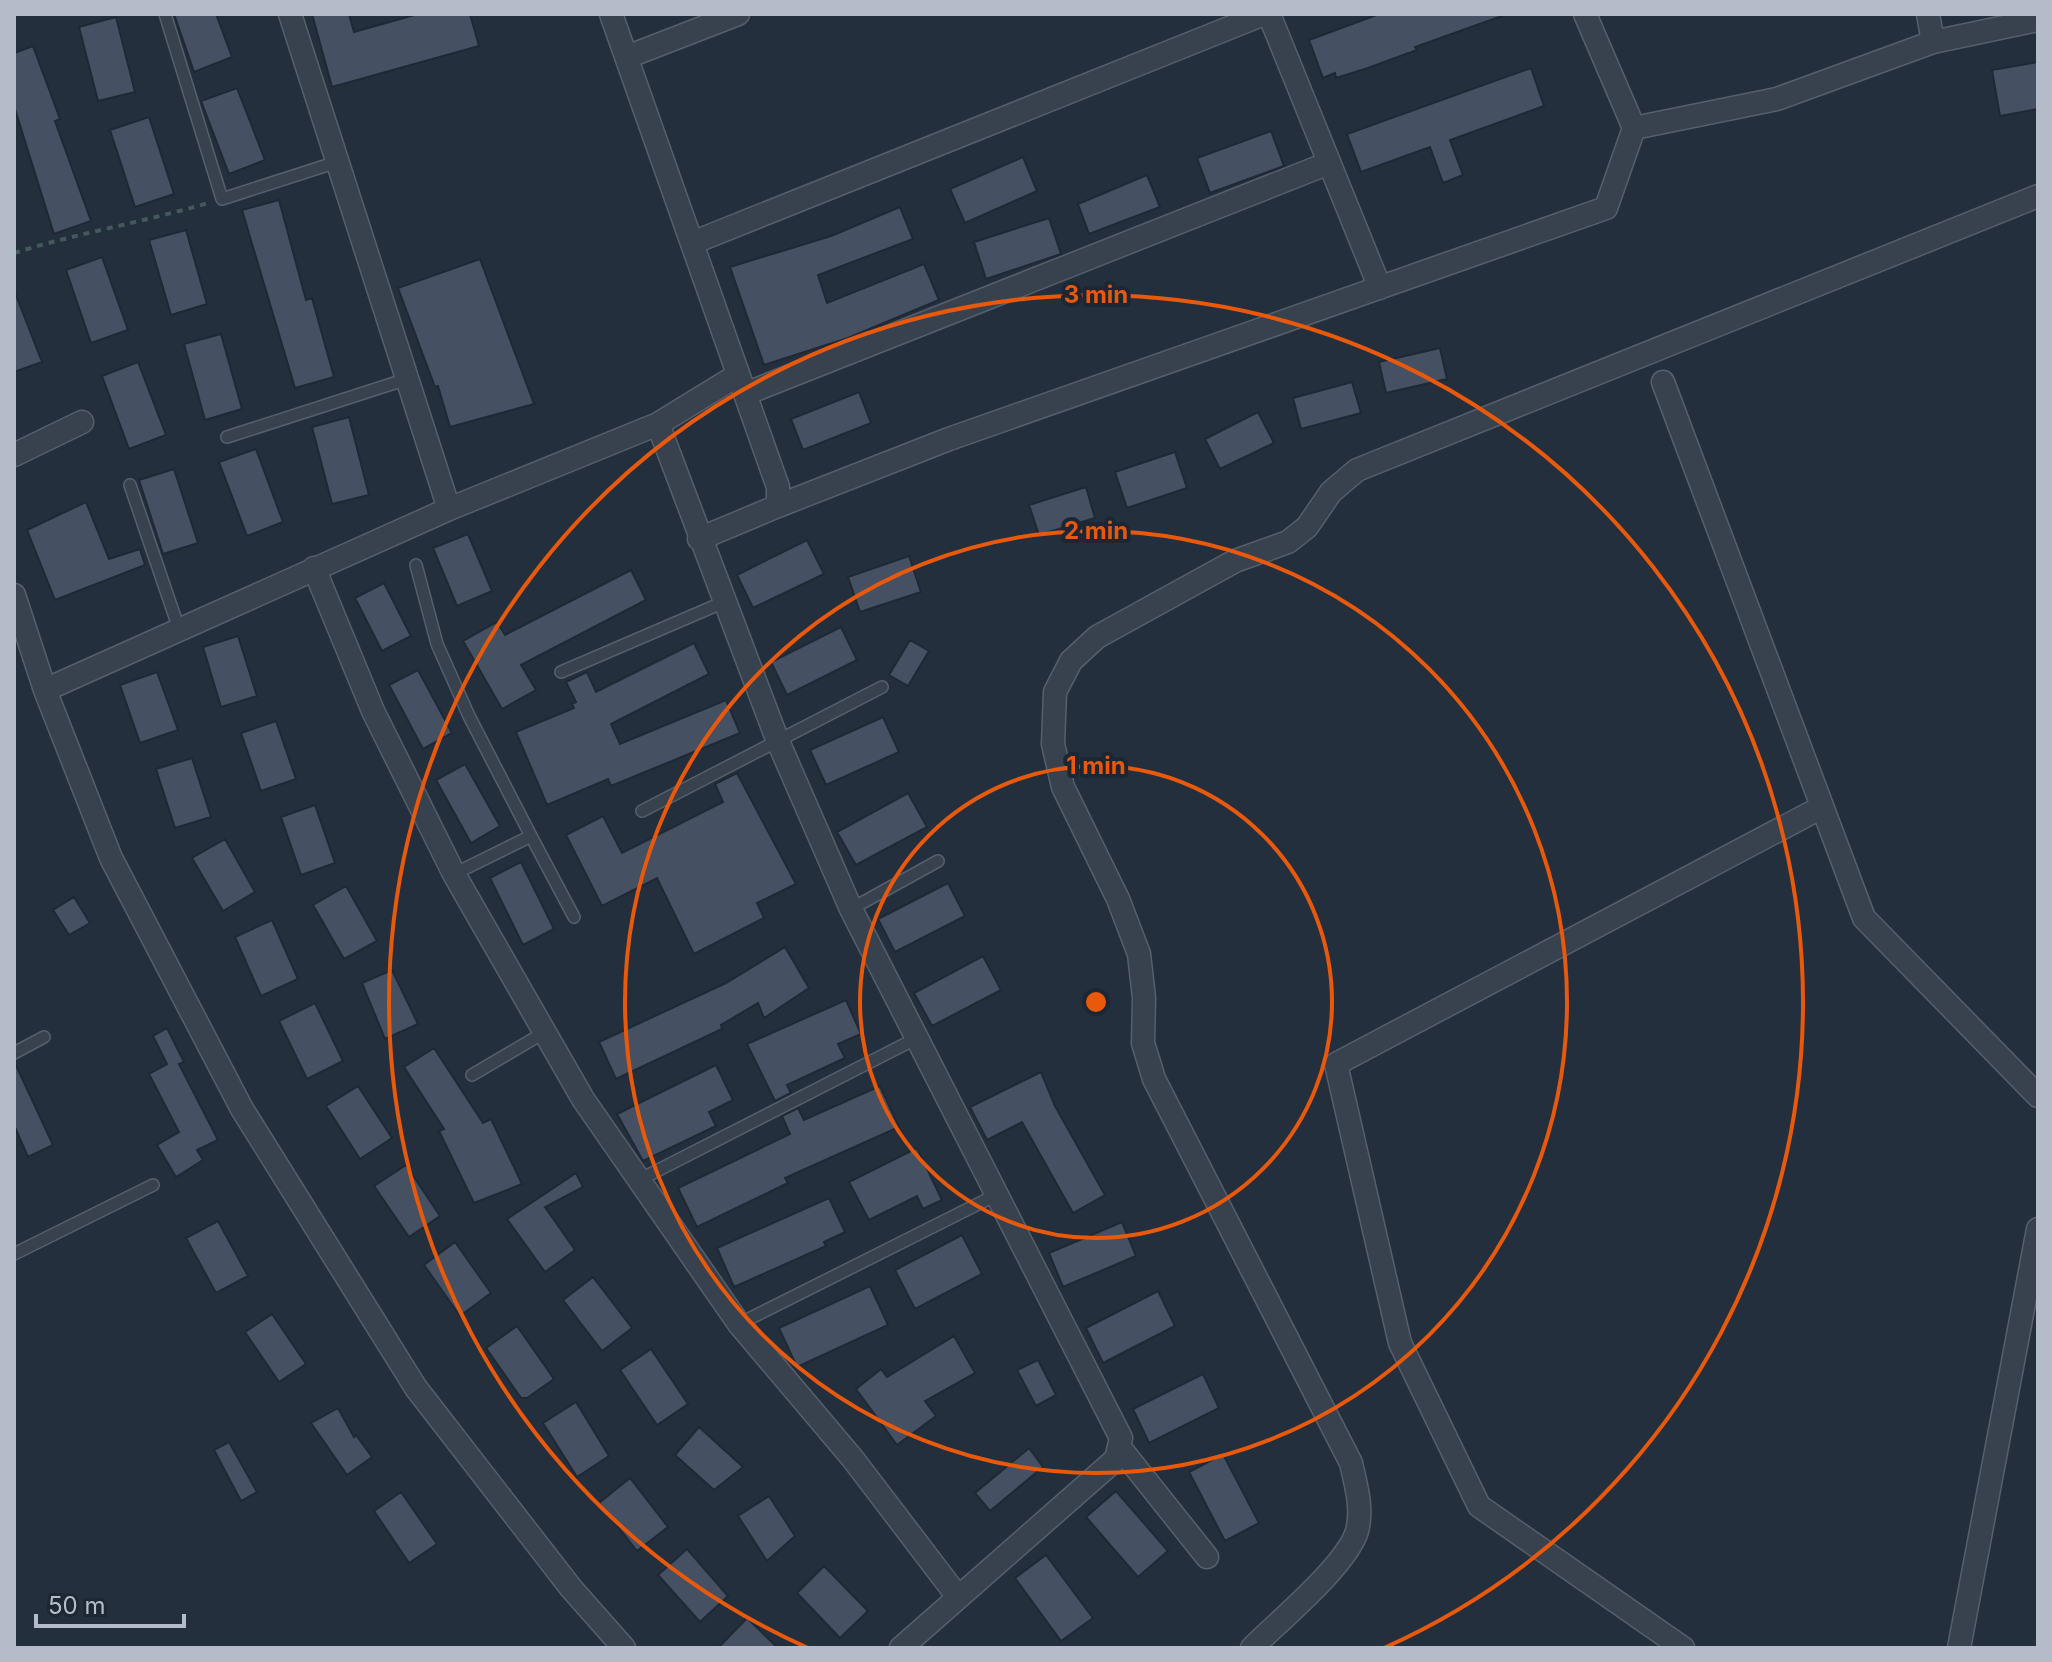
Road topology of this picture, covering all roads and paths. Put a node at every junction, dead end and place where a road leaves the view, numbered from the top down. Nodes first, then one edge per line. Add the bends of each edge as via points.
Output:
1 (165, 14) edge
2 (290, 14) edge
3 (611, 14) edge
4 (738, 14) edge
5 (1266, 14) edge
6 (1585, 14) edge
7 (1928, 14) edge
8 (2038, 20) edge
9 (1933, 42) junction
10 (627, 57) junction
11 (1634, 128) junction
12 (337, 162) junction
13 (1329, 163) junction
14 (2038, 196) edge
15 (222, 199) junction
16 (692, 243) junction
17 (14, 253) edge
18 (1380, 288) junction
19 (407, 379) junction
20 (1663, 382) dead end
21 (742, 384) junction
22 (82, 422) dead end
23 (658, 424) junction
24 (227, 437) dead end
25 (14, 455) edge
26 (130, 485) dead end
27 (778, 506) junction
28 (449, 509) junction
29 (699, 539) junction
30 (416, 565) dead end
31 (314, 568) junction
32 (14, 595) edge
33 (724, 602) junction
34 (179, 629) junction
35 (561, 672) dead end
36 (882, 687) dead end
37 (45, 690) junction
38 (777, 739) junction
39 (1822, 807) junction
40 (642, 811) dead end
41 (531, 836) junction
42 (938, 861) dead end
43 (454, 874) junction
44 (851, 909) junction
45 (574, 917) dead end
46 (545, 1032) junction
47 (44, 1037) dead end
48 (917, 1038) junction
49 (14, 1053) edge
50 (472, 1075) dead end
51 (2038, 1096) edge
52 (639, 1180) junction
53 (153, 1185) dead end
54 (996, 1195) junction
55 (2038, 1229) edge
56 (14, 1254) edge
57 (739, 1324) junction
58 (1121, 1449) junction
59 (1207, 1557) dead end
60 (958, 1597) junction
61 (624, 1648) edge
62 (901, 1648) edge
63 (1252, 1648) edge
64 (1683, 1648) edge
65 (1959, 1648) edge

1 - 15 lane
2 - 12 street
3 - 10 street
4 - 10 street
5 - 13 street
5 - 16 street
6 - 11 street
7 - 9 street
8 - 9 street
9 - 11 street via 1777,99
10 - 16 street
11 - 18 street via 1606,208
12 - 15 lane
12 - 19 street
13 - 18 street
13 - 21 street
14 - 63 street via 1357,470 1288,542 1177,590 1097,637 1071,661 1055,692 1053,744 1063,787 1139,954 1143,1043 1154,1079 1351,1463 1359,1499 1357,1532 1340,1560
15 - 17 path
16 - 21 street
18 - 27 street via 949,439
19 - 24 lane
19 - 28 street
20 - 39 street
21 - 23 street
21 - 27 street via 778,487
22 - 25 street
23 - 28 street
23 - 29 street
26 - 34 lane
27 - 29 street
28 - 31 street
29 - 33 street
30 - 41 lane via 437,644
31 - 34 street
31 - 43 street via 373,711
32 - 37 street
33 - 35 lane
33 - 38 street
34 - 37 street
36 - 38 lane
37 - 61 street via 111,858 242,1109 416,1388
38 - 40 lane
38 - 44 street
39 - 51 street via 1864,918
39 - 64 street via 1336,1064 1400,1343 1479,1506
41 - 43 lane
41 - 45 lane
42 - 44 lane
43 - 46 street
44 - 48 street
46 - 50 lane
46 - 52 street
47 - 49 lane
48 - 52 lane
48 - 54 street
52 - 57 street
53 - 56 lane
54 - 57 lane
54 - 58 street via 1121,1438
55 - 65 street
57 - 60 street via 853,1459
58 - 59 street
58 - 60 street via 1116,1459
60 - 62 street

